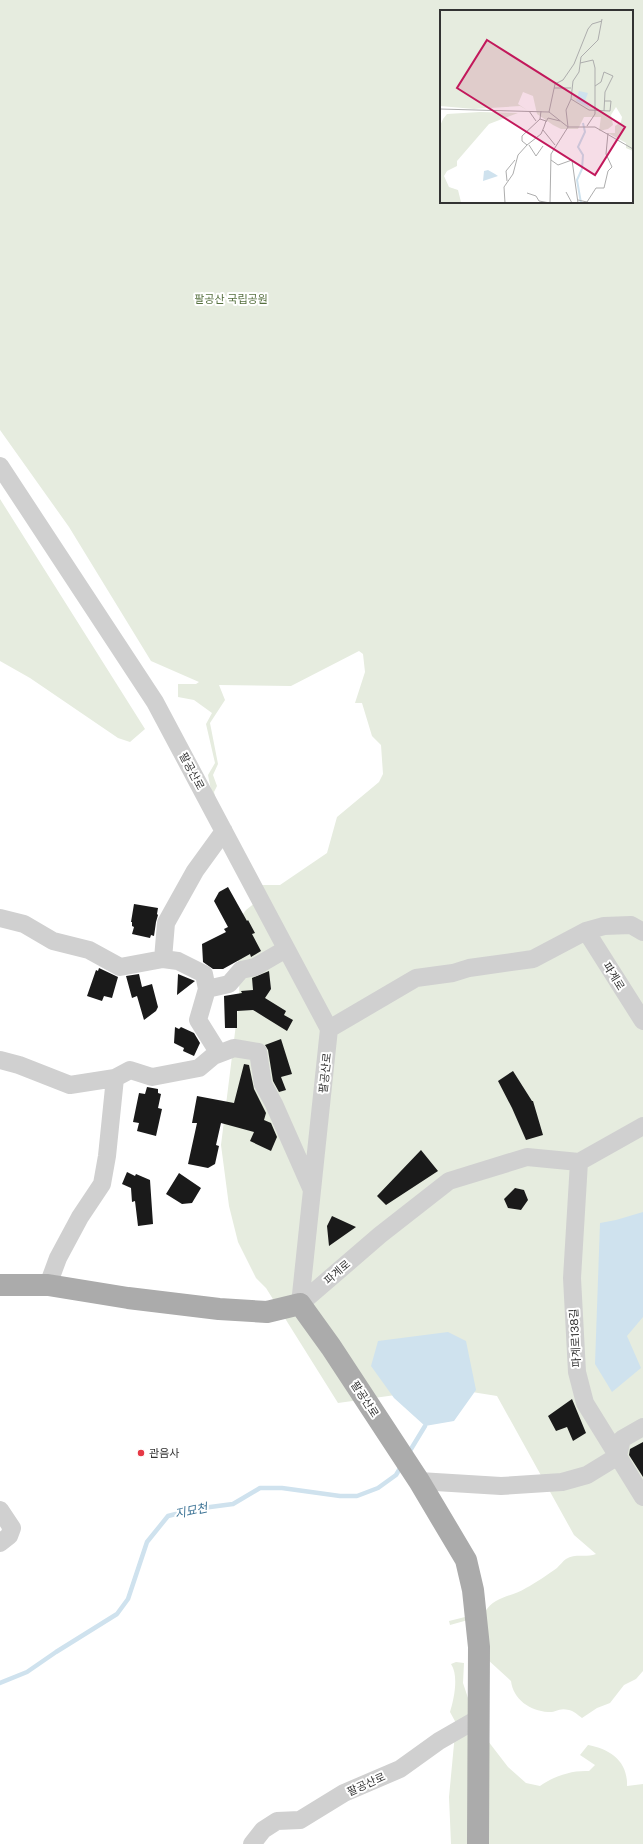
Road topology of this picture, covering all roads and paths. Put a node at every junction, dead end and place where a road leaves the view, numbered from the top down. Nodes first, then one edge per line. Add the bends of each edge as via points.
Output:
1 (0, 466) edge
2 (224, 831) junction
3 (0, 918) edge
4 (586, 931) junction
5 (643, 932) edge
6 (286, 949) junction
7 (163, 959) junction
8 (206, 989) junction
9 (643, 1021) edge
10 (329, 1028) junction
11 (213, 1056) junction
12 (0, 1060) edge
13 (115, 1078) junction
14 (643, 1126) edge
15 (579, 1162) junction
16 (313, 1193) junction
17 (0, 1285) edge
18 (48, 1285) junction
19 (300, 1304) junction
20 (643, 1427) edge
21 (618, 1456) junction
22 (419, 1481) junction
23 (643, 1497) edge
24 (0, 1510) edge
25 (0, 1543) edge
26 (479, 1718) junction
27 (252, 1844) edge
28 (478, 1844) edge

1 - 2 street, 팔공산로 via 155,702
2 - 6 street, 팔공산로
2 - 7 street via 196,871 166,923
3 - 7 street via 24,924 54,941 89,950 120,967
4 - 5 street via 604,926 631,925
4 - 9 street, 파계로
4 - 10 street via 533,959 416,978
6 - 8 street via 255,967 241,970 230,984
6 - 10 street, 팔공산로
7 - 8 street via 178,961 204,974
8 - 11 street via 198,1020 218,1052
10 - 16 street, 팔공산로
11 - 13 street via 199,1068 152,1077 130,1070
11 - 16 street via 234,1048 258,1052 263,1084
12 - 13 street via 19,1064 70,1085
13 - 18 street via 102,1184 80,1217 58,1258
14 - 15 street
15 - 19 street, 파계로 via 527,1157 449,1181 380,1235
15 - 21 street, 파계로138길 via 572,1278 577,1372 585,1403
16 - 19 street, 팔공산로
17 - 18 main road, 파계로
18 - 19 main road, 파계로 via 219,1310 267,1312
19 - 22 main road, 팔공산로
20 - 21 street via 622,1439
21 - 22 street via 587,1475 562,1482 501,1486
21 - 23 street, 파계로138길
22 - 26 main road, 팔공산로 via 466,1560 474,1590 479,1647
24 - 25 street via 12,1528 9,1536
26 - 27 street, 팔공산로 via 439,1741 400,1769 344,1793 300,1820 277,1821 264,1830
26 - 28 main road, 팔공산로

